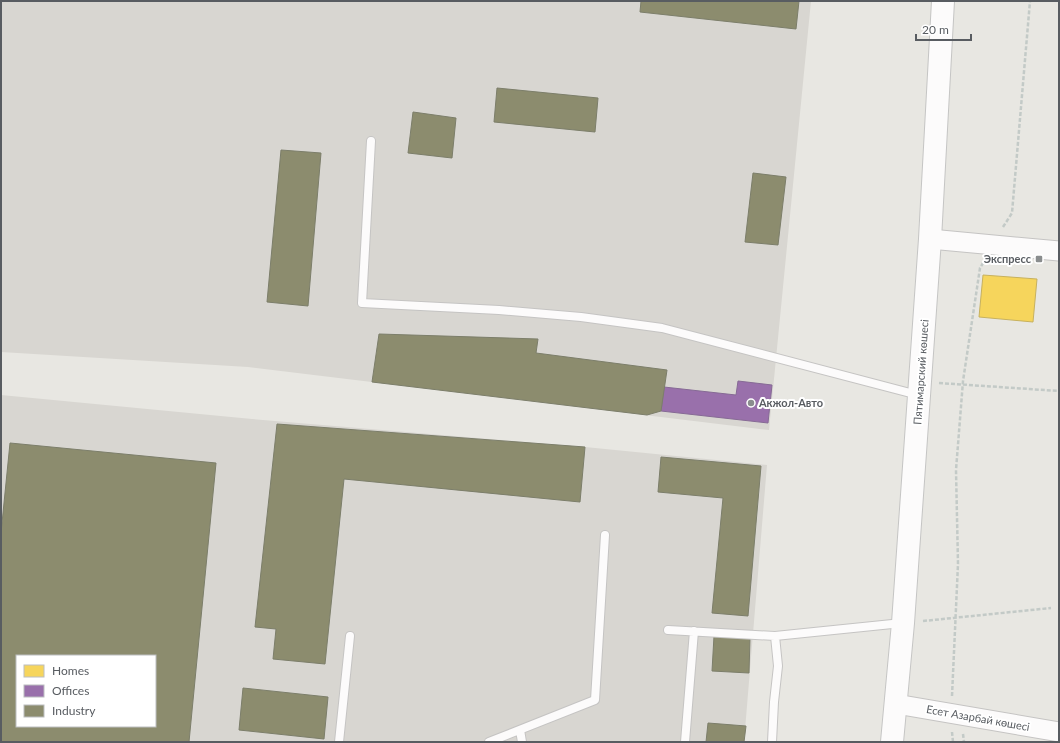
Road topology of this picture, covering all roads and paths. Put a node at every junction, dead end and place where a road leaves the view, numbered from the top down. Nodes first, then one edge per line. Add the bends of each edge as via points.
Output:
1 (944, 1) edge
2 (1030, 1) edge
3 (371, 141) dead end
4 (930, 239) junction
5 (992, 245) junction
6 (1059, 251) edge
7 (962, 386) junction
8 (920, 389) junction
9 (1059, 391) edge
10 (605, 535) dead end
11 (1051, 608) dead end
12 (956, 618) junction
13 (903, 623) junction
14 (668, 630) dead end
15 (694, 631) junction
16 (350, 636) dead end
17 (774, 636) junction
18 (896, 704) junction
19 (951, 714) junction
20 (520, 730) junction
21 (1059, 732) edge
22 (339, 742) edge
23 (489, 742) edge
24 (522, 742) edge
25 (685, 742) edge
26 (772, 742) edge
27 (892, 742) edge
28 (953, 742) edge

1 - 4 main road, Пятимарский көшесі
2 - 5 path via 1012,213
3 - 8 lane via 362,302 506,310 662,328
4 - 5 street
4 - 8 main road, Пятимарский көшесі
5 - 6 street
5 - 7 path via 980,268
7 - 8 path
7 - 9 path
7 - 12 path via 956,470
8 - 13 main road, Пятимарский көшесі
10 - 20 lane via 595,700
11 - 12 path
12 - 13 path
12 - 19 path
13 - 17 lane
13 - 18 main road, Пятимарский көшесі
14 - 15 lane
15 - 17 lane
15 - 25 lane
16 - 22 lane
17 - 26 lane via 778,666
18 - 19 street, Есет Азарбай көшесі
18 - 27 main road, Пятимарский көшесі
19 - 21 street, Есет Азарбай көшесі
19 - 28 path
20 - 23 lane
20 - 24 lane

